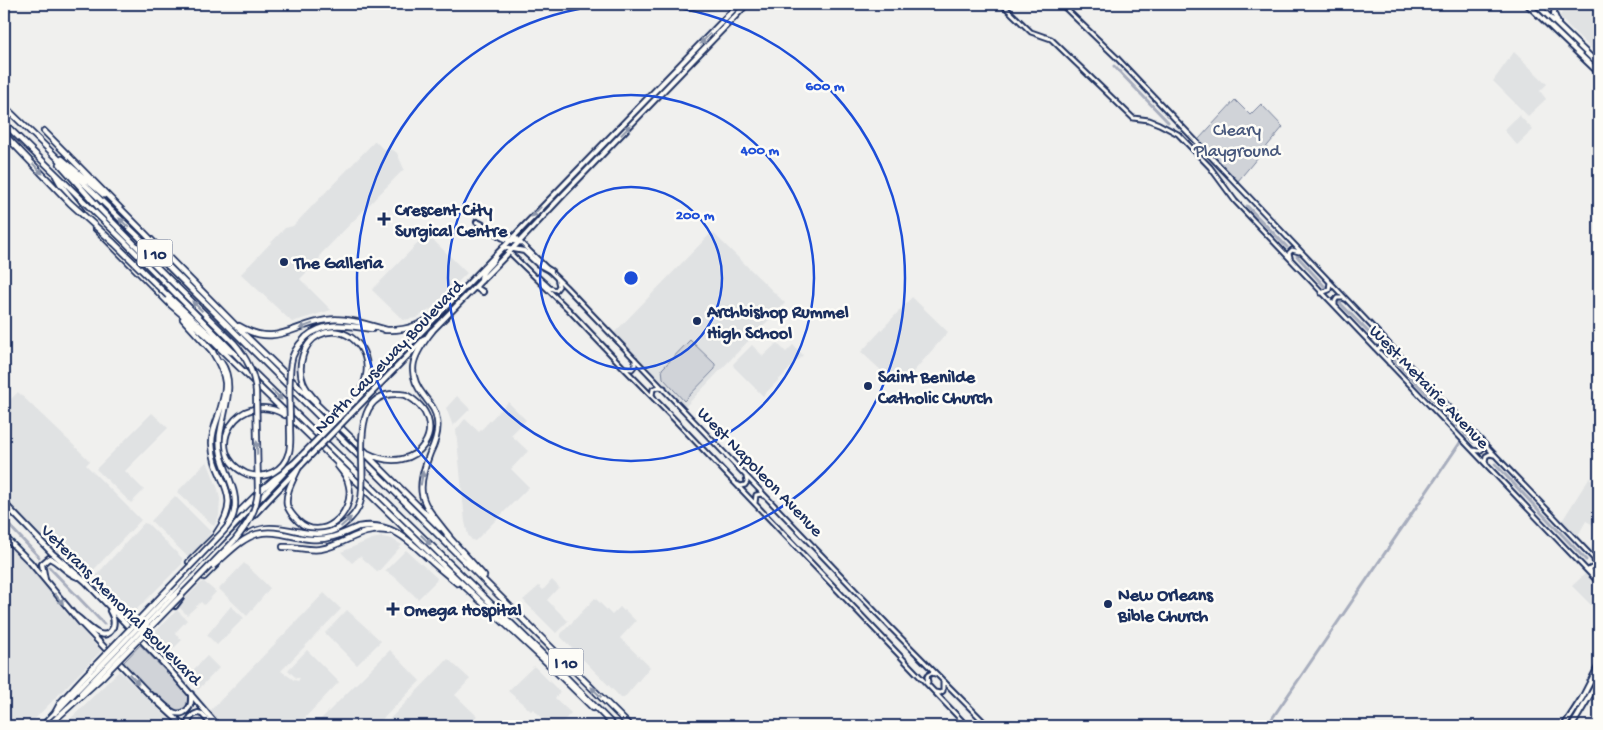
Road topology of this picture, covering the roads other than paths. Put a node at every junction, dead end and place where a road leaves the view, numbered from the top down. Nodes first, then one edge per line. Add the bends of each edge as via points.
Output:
1 (739, 4) edge
2 (747, 4) edge
3 (1002, 4) edge
4 (1061, 4) edge
5 (1527, 4) edge
6 (1536, 4) edge
7 (1555, 4) edge
8 (1560, 27) junction
9 (1599, 65) edge
10 (1599, 73) edge
11 (4, 106) edge
12 (4, 123) edge
13 (44, 131) dead end
14 (4, 134) edge
15 (38, 139) junction
16 (1221, 168) junction
17 (54, 172) junction
18 (1215, 174) junction
19 (132, 221) junction
20 (477, 222) dead end
21 (514, 235) junction
22 (509, 241) junction
23 (520, 241) junction
24 (504, 247) junction
25 (514, 248) junction
26 (510, 252) junction
27 (1302, 253) junction
28 (496, 254) junction
29 (1291, 260) junction
30 (528, 270) junction
31 (551, 271) junction
32 (474, 276) junction
33 (558, 278) junction
34 (480, 281) junction
35 (1330, 282) junction
36 (474, 289) junction
37 (483, 292) dead end
38 (1321, 293) junction
39 (1348, 301) junction
40 (171, 305) junction
41 (1336, 308) junction
42 (441, 310) junction
43 (228, 317) junction
44 (387, 330) junction
45 (432, 331) junction
46 (1384, 339) junction
47 (1374, 348) junction
48 (212, 351) junction
49 (235, 354) junction
50 (1400, 357) junction
51 (634, 358) junction
52 (1389, 364) junction
53 (622, 366) junction
54 (665, 389) junction
55 (355, 400) junction
56 (655, 400) junction
57 (323, 410) junction
58 (291, 418) junction
59 (1480, 439) junction
60 (355, 443) junction
61 (1467, 445) junction
62 (327, 454) junction
63 (1499, 458) junction
64 (293, 464) joint
65 (298, 469) junction
66 (1490, 469) junction
67 (746, 476) junction
68 (736, 484) junction
69 (260, 495) junction
70 (766, 497) junction
71 (4, 504) edge
72 (756, 505) junction
73 (396, 532) junction
74 (216, 534) junction
75 (4, 536) edge
76 (449, 536) junction
77 (283, 547) dead end
78 (214, 555) junction
79 (1593, 558) junction
80 (189, 562) dead end
81 (1599, 564) edge
82 (1586, 569) junction
83 (1599, 574) edge
84 (80, 577) junction
85 (204, 577) dead end
86 (1594, 578) junction
87 (197, 579) junction
88 (47, 583) junction
89 (1599, 583) edge
90 (173, 593) junction
91 (502, 598) junction
92 (105, 602) junction
93 (175, 606) dead end
94 (72, 614) junction
95 (1599, 665) edge
96 (936, 674) junction
97 (560, 676) junction
98 (1599, 680) edge
99 (944, 682) junction
100 (929, 685) junction
101 (934, 692) junction
102 (149, 694) junction
103 (190, 694) junction
104 (55, 713) junction
105 (986, 725) edge
106 (42, 726) edge
107 (48, 726) edge
108 (184, 726) edge
109 (188, 726) edge
110 (213, 726) edge
111 (218, 726) edge
112 (614, 726) edge
113 (630, 726) edge
114 (967, 726) edge
115 (1564, 726) edge
116 (1572, 726) edge

1 -> 21 main road, North Causeway Boulevard
23 -> 2 main road, North Causeway Boulevard
3 - 18 main road, West Metairie Avenue via 1031,32 1051,39 1133,118 1159,124 1178,134
4 - 16 main road, West Metairie Avenue
5 - 10 main road
6 - 8 main road
7 - 8 main road via 1554,14
8 - 9 main road
11 - 15 highway, I 10
12 - 17 highway, I 10
13 - 19 highway
14 -> 49 highway, bridge via 70,203 225,349
15 - 19 highway
87 -> 15 highway, bridge via 243,530 257,503 255,379 251,367 234,343 101,210
91 -> 15 highway, I 10
16 - 18 main road
16 - 27 main road, West Metairie Avenue
17 - 40 highway via 97,231
17 - 49 highway, I 10
18 - 29 main road, West Metairie Avenue via 1231,197
19 - 43 highway
20 - 22 main road
21 - 22 main road, North Causeway Boulevard
21 - 23 main road, West Napoleon Avenue
22 - 23 main road
22 - 24 main road, North Causeway Boulevard
23 - 25 main road, North Causeway Boulevard
23 - 31 main road, West Napoleon Avenue
24 - 25 main road
24 - 26 main road, West Napoleon Avenue
24 - 28 main road, North Causeway Boulevard
25 - 26 main road, North Causeway Boulevard
25 - 31 main road via 524,251
26 - 30 main road, West Napoleon Avenue
26 - 34 main road, North Causeway Boulevard
27 - 29 main road via 1292,250 1289,253
27 - 35 main road, West Metairie Avenue
28 - 32 main road, North Causeway Boulevard
28 - 34 main road via 494,261 481,274
29 - 38 main road, West Metairie Avenue
30 - 33 main road via 553,290 558,289
30 - 53 main road, West Napoleon Avenue
31 - 33 main road, West Napoleon Avenue
32 - 36 main road
32 - 42 main road, North Causeway Boulevard
33 - 51 main road, West Napoleon Avenue
34 - 36 main road, North Causeway Boulevard
35 - 38 main road via 1329,290
35 - 39 main road, West Metairie Avenue
36 - 37 main road
36 - 45 main road, North Causeway Boulevard
38 - 41 main road, West Metairie Avenue
39 - 41 main road via 1337,298
39 - 46 main road, West Metairie Avenue
40 - 48 highway
40 - 58 highway
41 - 47 main road, West Metairie Avenue
42 - 44 highway via 421,324 404,330
42 - 55 main road, North Causeway Boulevard
44 -> 43 highway via 328,319 282,334 260,335
43 - 57 highway
44 - 58 highway, bridge via 332,325 306,337 291,363 290,440 282,465 271,474 260,477 247,474 233,464 225,441 230,425 240,414 262,408 277,411
45 - 65 main road, North Causeway Boulevard, bridge
76 -> 45 highway via 424,502 420,485 436,437 437,419 413,372 416,354
46 - 47 main road via 1383,346
46 - 50 main road, West Metairie Avenue
47 - 52 main road, West Metairie Avenue
48 - 74 highway via 224,372 225,390 212,444 229,500 226,518
48 - 104 highway, bridge via 225,367 229,387 219,445 234,492 234,514 217,538 61,702
49 -> 112 highway, I 10
50 - 52 main road via 1395,353 1388,354
50 - 59 main road, West Metairie Avenue
51 - 53 main road via 632,369
51 - 54 main road, West Napoleon Avenue
52 - 61 main road, West Metairie Avenue
53 - 56 main road, West Napoleon Avenue
54 - 56 main road via 653,389
54 - 67 main road, West Napoleon Avenue
55 - 57 highway via 366,376 367,364 362,348 356,340 342,333 329,332 311,341 301,360 302,380
55 - 64 main road, North Causeway Boulevard, bridge
56 - 68 main road, West Napoleon Avenue
57 - 60 highway
58 - 62 highway
59 - 61 main road via 1481,450 1473,450
59 - 63 main road, West Metairie Avenue
60 - 76 highway
85 -> 60 highway, bridge via 244,536 253,531 273,527 320,535 340,528 356,512 360,501 362,490 363,433 365,415 370,407 387,394 396,394 417,401 425,411 429,434 419,451 411,456 402,460 378,459 367,453
61 - 66 main road, West Metairie Avenue
62 - 65 highway via 345,475 350,494 340,518 332,525 311,528 293,516 288,496
62 - 97 highway
63 - 66 main road via 1490,454 1486,456
63 - 79 main road, West Metairie Avenue
64 - 69 highway
65 - 78 main road, North Causeway Boulevard
66 - 82 main road, West Metairie Avenue
67 - 68 main road via 745,485
67 - 70 main road, West Napoleon Avenue
68 - 72 main road, West Napoleon Avenue
69 - 74 highway
69 - 90 main road, North Causeway Boulevard
70 - 72 main road via 756,495
70 - 96 main road, West Napoleon Avenue
71 - 84 main road, Veterans Memorial Boulevard
72 - 100 main road, West Napoleon Avenue
73 - 77 highway via 362,532 316,550
73 - 87 highway, bridge via 370,525 322,540 268,532 257,534
73 - 97 highway
74 - 80 highway
75 - 88 main road, Veterans Memorial Boulevard
76 - 91 highway
78 - 90 main road, North Causeway Boulevard
78 - 93 main road
79 - 81 main road, West Metairie Avenue
79 - 82 main road via 1595,566
82 - 83 main road
82 - 86 main road, West Metairie Avenue
83 - 86 main road
84 - 88 main road via 49,558 42,564
84 - 92 main road, Veterans Memorial Boulevard
86 - 89 main road, West Metairie Avenue
87 - 107 highway, bridge via 103,676
88 -> 94 main road, Veterans Memorial Boulevard
90 - 104 main road, North Causeway Boulevard, bridge
90 - 107 main road, North Causeway Boulevard, bridge via 123,650
113 -> 91 highway, I 10
92 - 94 main road via 114,621 106,634 98,634
92 - 103 main road, Veterans Memorial Boulevard
94 -> 102 main road, Veterans Memorial Boulevard
95 - 115 main road
96 - 99 main road, West Napoleon Avenue
96 - 100 main road via 928,675
97 - 112 highway
98 - 116 main road
99 - 101 main road via 942,692
99 - 105 main road, West Napoleon Avenue
100 - 101 main road, West Napoleon Avenue
101 - 114 main road, West Napoleon Avenue
102 - 103 main road via 176,714 189,708
102 - 108 main road, Veterans Memorial Boulevard
103 - 111 main road, Veterans Memorial Boulevard
104 - 106 main road, North Causeway Boulevard
109 - 110 main road via 191,716 198,713

